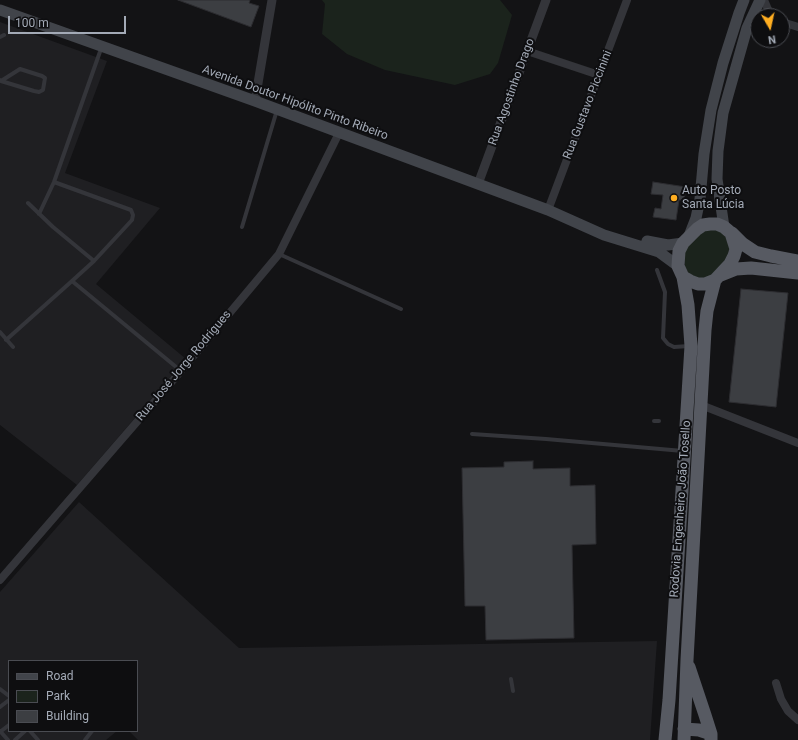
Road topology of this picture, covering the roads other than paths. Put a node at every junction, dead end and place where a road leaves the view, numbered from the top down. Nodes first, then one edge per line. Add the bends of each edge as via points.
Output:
1 (272, 0) edge
2 (546, 0) edge
3 (627, 0) edge
4 (744, 0) edge
5 (760, 0) edge
6 (0, 10) edge
7 (750, 27) edge
8 (747, 28) junction
9 (102, 46) junction
10 (527, 51) junction
11 (599, 75) junction
12 (1, 81) edge
13 (255, 101) junction
14 (277, 109) junction
15 (339, 133) junction
16 (54, 182) junction
17 (478, 184) junction
18 (28, 202) dead end
19 (548, 210) junction
20 (39, 214) junction
21 (581, 224) junction
22 (242, 227) dead end
23 (727, 230) junction
24 (686, 240) junction
25 (279, 254) junction
26 (94, 261) junction
27 (798, 261) edge
28 (657, 270) dead end
29 (681, 272) junction
30 (798, 273) edge
31 (718, 277) junction
32 (72, 281) junction
33 (401, 309) dead end
34 (0, 332) edge
35 (6, 340) junction
36 (691, 346) junction
37 (13, 347) dead end
38 (181, 371) junction
39 (701, 405) junction
40 (654, 421) dead end
41 (659, 421) dead end
42 (472, 434) dead end
43 (798, 443) edge
44 (685, 452) junction
45 (0, 580) edge
46 (687, 660) junction
47 (510, 679) dead end
48 (776, 683) dead end
49 (0, 689) edge
50 (513, 691) dead end
51 (8, 695) edge
52 (8, 701) edge
53 (0, 707) edge
54 (798, 720) edge
55 (8, 726) edge
56 (0, 732) edge
57 (24, 732) edge
58 (31, 732) edge
59 (91, 732) edge
60 (684, 734) edge
61 (712, 738) edge
62 (8, 740) edge
63 (15, 740) edge
64 (38, 740) edge
65 (85, 740) edge
66 (665, 740) edge

1 - 13 street
2 - 10 street, Rua Agostinho Drago
3 - 11 street, Rua Gustavo Piccinini
4 - 24 main road via 723,63 711,110 700,199 696,218
5 - 8 main road
6 - 9 main road, Avenida Doutor Hipólito Pinto Ribeiro
7 - 8 street
8 - 23 main road via 723,113 718,151 717,179
9 - 13 main road, Avenida Doutor Hipólito Pinto Ribeiro
9 - 16 lane
10 - 11 street
10 - 17 street, Rua Agostinho Drago
11 - 19 street, Rua Gustavo Piccinini
12 - 12 lane via 39,92 43,90 45,78 20,69
13 - 14 main road, Avenida Doutor Hipólito Pinto Ribeiro
14 - 15 main road, Avenida Doutor Hipólito Pinto Ribeiro
14 - 22 lane
15 - 17 main road, Avenida Doutor Hipólito Pinto Ribeiro
15 - 25 street, Rua José Jorge Rodrigues
16 - 20 lane
16 - 26 lane via 131,210 132,220
17 - 19 main road, Avenida Doutor Hipólito Pinto Ribeiro
18 - 20 lane
19 - 21 main road, Avenida Doutor Hipólito Pinto Ribeiro
20 - 26 lane
21 - 24 main road, Avenida Doutor Hipólito Pinto Ribeiro via 660,244 672,245
21 - 29 main road, Avenida Doutor Hipólito Pinto Ribeiro via 604,235 659,252
23 - 24 highway via 717,224 703,225
23 - 27 highway via 755,252
23 - 31 highway via 736,249 730,264
24 - 29 highway via 679,250
25 - 33 lane
25 - 38 street, Rua José Jorge Rodrigues
26 - 32 lane
28 - 36 lane via 665,292 664,338 674,347
29 - 31 highway via 690,281 698,284 705,284
29 - 36 highway, Rodovia Engenheiro João Tosello via 690,323
30 - 31 highway via 751,268 736,269
31 - 39 highway, Rodovia Engenheiro João Tosello via 707,311
32 - 35 lane
32 - 38 lane
34 - 35 lane
35 - 37 lane
36 - 44 highway, Rodovia Engenheiro João Tosello
38 - 45 street, Rua José Jorge Rodrigues
39 - 43 street
39 - 46 highway, Rodovia Engenheiro João Tosello
40 - 41 lane
42 - 44 lane
44 - 66 highway, Rodovia Engenheiro João Tosello
46 - 60 highway, Rodovia Engenheiro João Tosello
46 - 61 highway
47 - 50 lane
48 - 54 street via 788,711
49 - 51 lane
52 - 53 lane
55 - 56 lane
56 - 62 lane
57 - 63 lane
58 - 64 lane
59 - 65 lane
60 - 61 highway via 699,730

